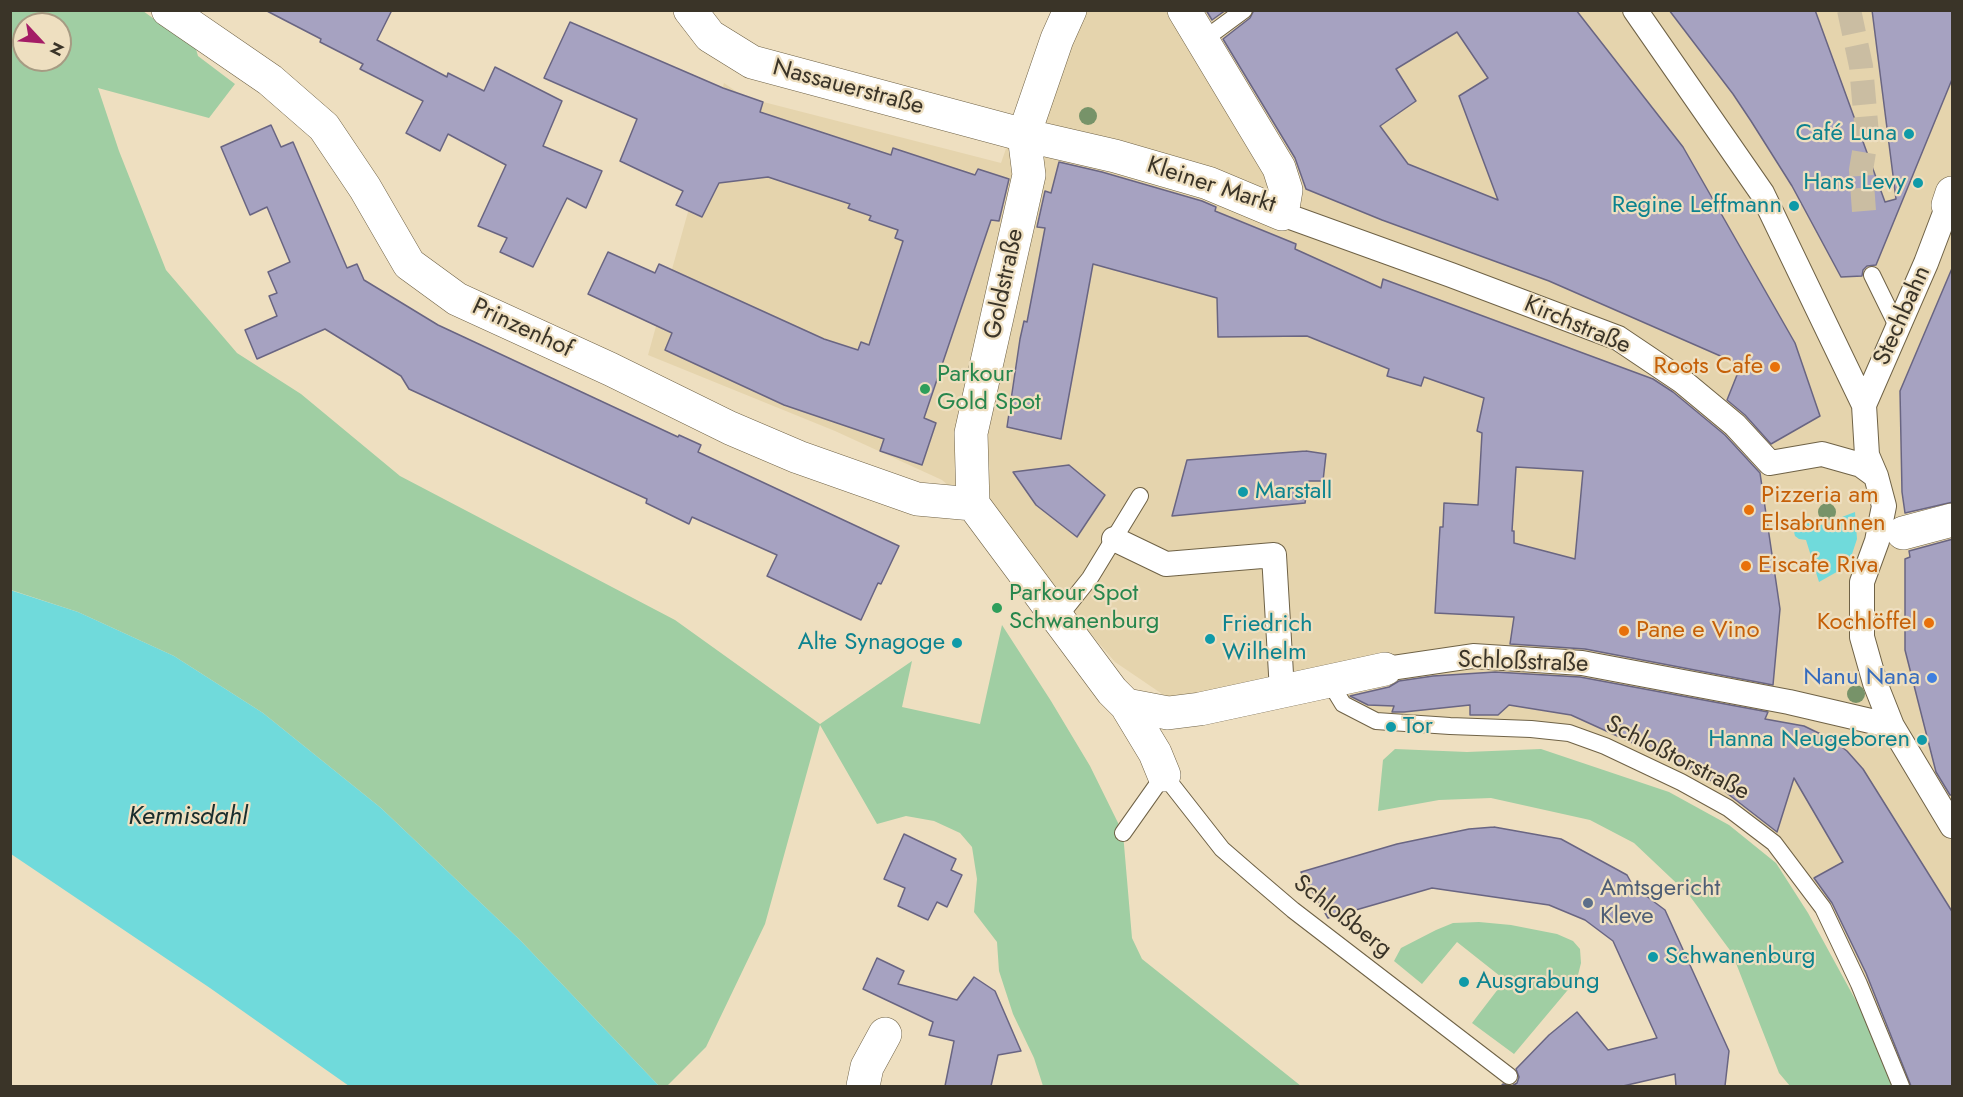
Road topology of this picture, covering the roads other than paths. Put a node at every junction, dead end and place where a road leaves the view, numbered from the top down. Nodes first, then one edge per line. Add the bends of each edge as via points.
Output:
1 (168, 10) edge
2 (690, 10) edge
3 (1070, 10) edge
4 (1184, 10) edge
5 (1244, 10) edge
6 (1635, 10) edge
7 (1202, 40) junction
8 (1024, 135) junction
9 (1950, 199) edge
10 (1282, 214) junction
11 (1872, 275) dead end
12 (1898, 328) junction
13 (1864, 405) junction
14 (1876, 476) junction
15 (1140, 496) dead end
16 (973, 504) junction
17 (1953, 520) edge
18 (1890, 537) junction
19 (1114, 539) junction
20 (1058, 618) junction
21 (1384, 669) joint
22 (1329, 681) junction
23 (1282, 691) junction
24 (1126, 705) junction
25 (1892, 726) junction
26 (1164, 776) junction
27 (1953, 826) edge
28 (1123, 833) dead end
29 (885, 1034) dead end
30 (1509, 1076) dead end
31 (863, 1086) edge
32 (1901, 1086) edge

1 - 16 street, Prinzenhof via 270,80 324,127 409,264 457,299 730,429 798,457 917,499
2 - 8 street, Nassauerstraße via 710,36 752,62
3 - 8 street
4 - 7 street, Kleiner Markt
5 - 7 lane
6 - 13 street via 1762,193
7 - 10 street, Kleiner Markt via 1279,168 1287,190
8 - 10 street, Kleiner Markt via 1208,183
8 - 16 street, Goldstraße via 1029,176 971,433
9 - 12 street, Stechbahn
10 - 14 street, Kirchstraße via 1618,338 1682,381 1735,425 1770,464 1822,454 1861,465
11 - 12 lane
12 - 13 street, Stechbahn
13 - 14 street via 1867,455
14 - 18 street
15 - 19 lane
16 - 20 street
17 - 18 street
18 - 25 street via 1862,582 1862,638
19 - 20 lane
19 - 23 street via 1166,564 1274,555
20 - 24 street
21 - 22 street, Schloßstraße
21 - 25 street, Schloßstraße via 1473,656 1582,663 1789,702
22 - 23 street, Schloßstraße
22 - 32 lane, Schloßtorstraße via 1343,704 1376,721 1569,733 1605,746 1728,808 1774,843 1823,908
23 - 24 street, Schloßstraße via 1168,713
24 - 26 street
25 - 27 street
26 - 28 lane
26 - 30 lane, Schloßberg via 1229,856
29 - 31 street via 867,1067

